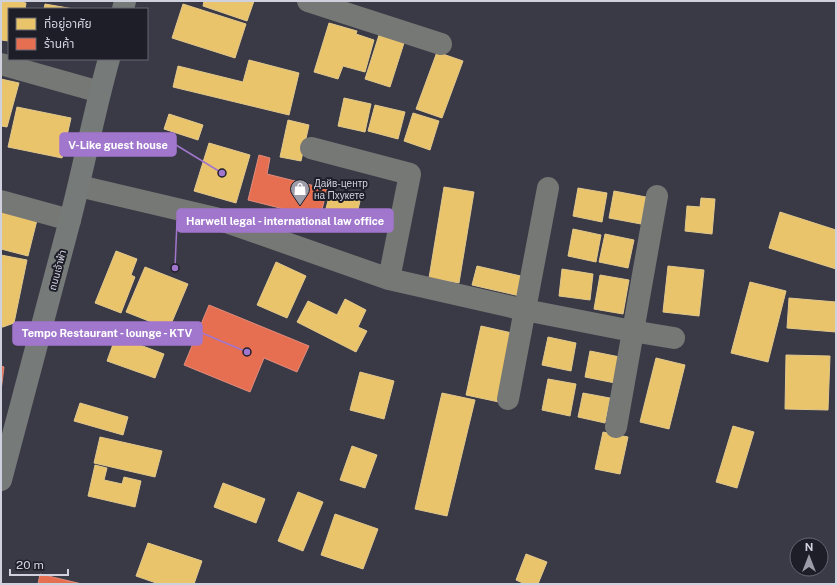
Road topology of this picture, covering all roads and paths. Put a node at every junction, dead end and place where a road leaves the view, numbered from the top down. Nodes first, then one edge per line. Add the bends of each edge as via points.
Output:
1 (308, 1) edge
2 (441, 44) dead end
3 (109, 60) edge
4 (1, 64) edge
5 (100, 92) junction
6 (311, 148) dead end
7 (79, 186) junction
8 (548, 188) dead end
9 (657, 196) dead end
10 (1, 201) edge
11 (70, 220) junction
12 (389, 279) junction
13 (525, 310) junction
14 (632, 331) junction
15 (674, 338) dead end
16 (508, 399) dead end
17 (616, 427) dead end
18 (1, 480) edge

1 - 2 street
3 - 5 main road, ถนนเจ้าฟ้า
4 - 5 street
5 - 7 main road, ถนนเจ้าฟ้า
6 - 12 street via 410,174
7 - 11 main road, ถนนเจ้าฟ้า
7 - 12 street via 215,218
8 - 13 street
9 - 14 street
10 - 11 street
11 - 18 main road, ถนนเจ้าฟ้า
12 - 13 street
13 - 14 street
13 - 16 street
14 - 15 street
14 - 17 street

